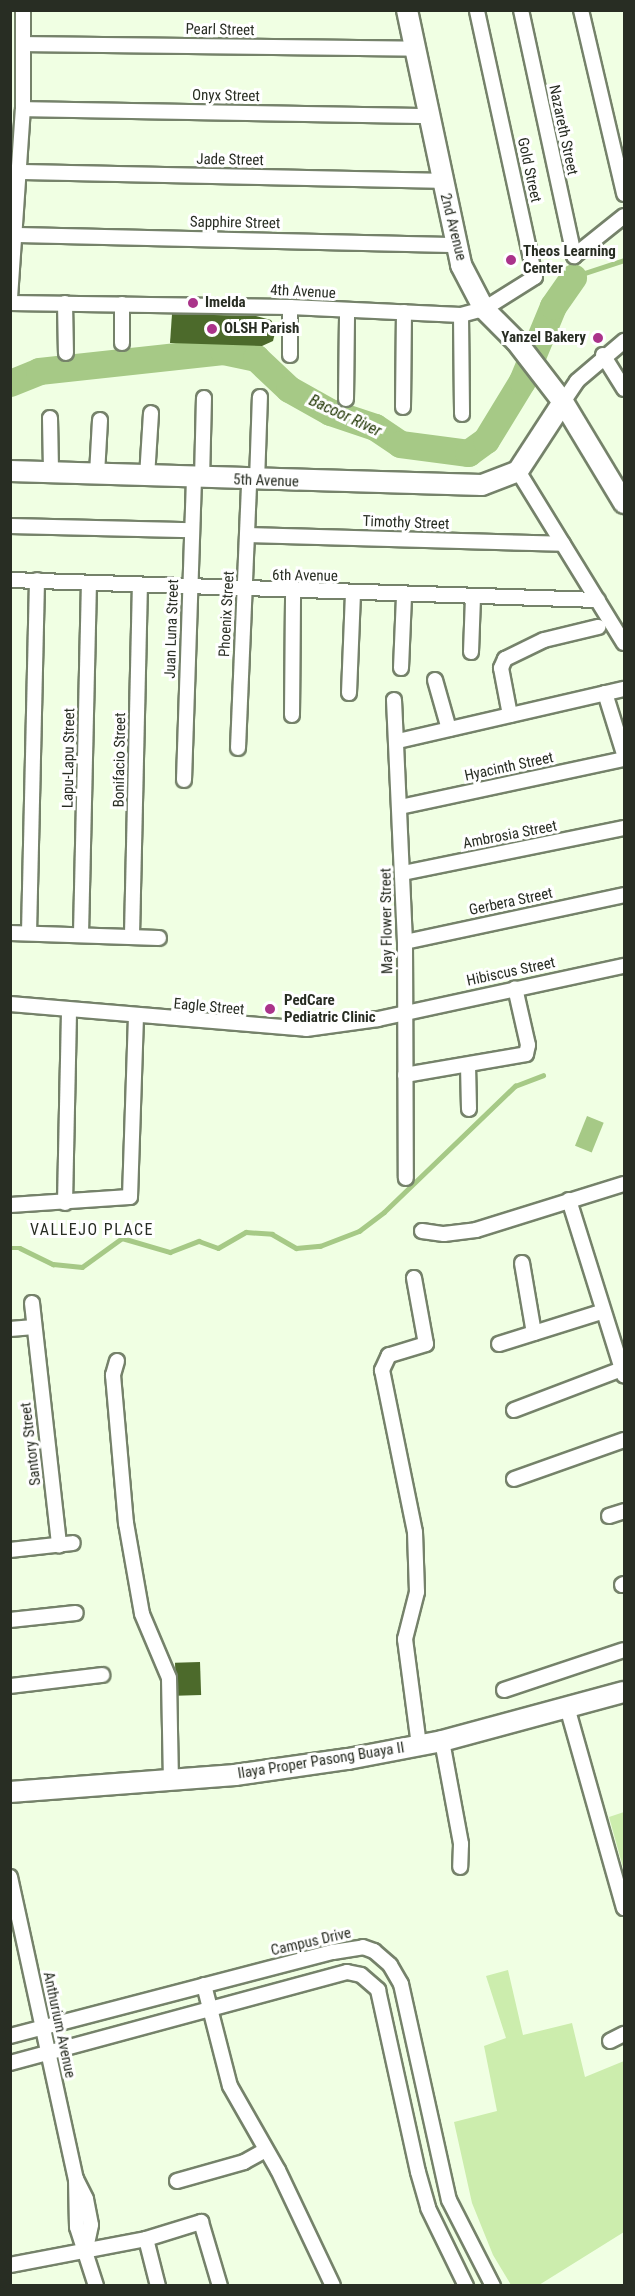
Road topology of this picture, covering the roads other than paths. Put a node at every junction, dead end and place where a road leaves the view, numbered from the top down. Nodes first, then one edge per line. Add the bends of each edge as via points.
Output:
1 (23, 10) edge
2 (407, 10) edge
3 (477, 10) edge
4 (521, 10) edge
5 (581, 10) edge
6 (25, 44) junction
7 (415, 49) junction
8 (23, 109) junction
9 (428, 116) junction
10 (18, 172) junction
11 (442, 181) junction
12 (624, 194) edge
13 (624, 216) edge
14 (14, 235) junction
15 (454, 245) junction
16 (10, 298) edge
17 (10, 303) edge
18 (64, 303) junction
19 (122, 304) junction
20 (290, 307) junction
21 (484, 309) junction
22 (347, 310) junction
23 (404, 312) junction
24 (461, 315) junction
25 (624, 341) edge
26 (122, 343) dead end
27 (66, 353) dead end
28 (290, 355) dead end
29 (603, 355) junction
30 (624, 389) edge
31 (260, 397) dead end
32 (559, 397) junction
33 (204, 398) dead end
34 (346, 399) dead end
35 (403, 407) dead end
36 (151, 413) dead end
37 (462, 414) dead end
38 (50, 418) dead end
39 (100, 420) dead end
40 (10, 471) edge
41 (518, 471) junction
42 (51, 472) junction
43 (97, 474) junction
44 (147, 477) junction
45 (198, 479) junction
46 (253, 481) junction
47 (624, 503) edge
48 (10, 526) edge
49 (192, 530) junction
50 (247, 535) junction
51 (563, 544) junction
52 (10, 580) edge
53 (37, 580) junction
54 (89, 584) junction
55 (140, 585) junction
56 (190, 588) junction
57 (245, 591) junction
58 (293, 592) junction
59 (353, 594) junction
60 (404, 595) junction
61 (473, 597) junction
62 (598, 600) junction
63 (598, 627) dead end
64 (624, 643) edge
65 (471, 652) dead end
66 (401, 668) dead end
67 (435, 680) dead end
68 (624, 688) edge
69 (349, 693) dead end
70 (605, 693) junction
71 (394, 700) dead end
72 (292, 715) dead end
73 (510, 715) junction
74 (450, 729) junction
75 (398, 741) junction
76 (238, 748) dead end
77 (624, 754) edge
78 (624, 759) edge
79 (184, 780) dead end
80 (400, 807) junction
81 (624, 828) edge
82 (403, 873) junction
83 (624, 895) edge
84 (10, 933) edge
85 (29, 933) junction
86 (81, 934) junction
87 (132, 935) junction
88 (159, 938) dead end
89 (405, 942) junction
90 (624, 966) edge
91 (515, 988) junction
92 (10, 1004) edge
93 (69, 1010) junction
94 (404, 1012) junction
95 (136, 1016) junction
96 (468, 1065) junction
97 (405, 1075) junction
98 (469, 1109) dead end
99 (406, 1178) dead end
100 (624, 1184) edge
101 (569, 1200) junction
102 (64, 1203) junction
103 (10, 1205) edge
104 (422, 1230) dead end
105 (522, 1263) dead end
106 (414, 1278) dead end
107 (32, 1303) dead end
108 (601, 1312) junction
109 (34, 1327) junction
110 (10, 1329) edge
111 (534, 1333) junction
112 (499, 1344) dead end
113 (117, 1361) dead end
114 (623, 1372) edge
115 (514, 1410) dead end
116 (624, 1440) edge
117 (514, 1479) dead end
118 (624, 1511) edge
119 (609, 1516) dead end
120 (10, 1550) edge
121 (76, 1613) dead end
122 (10, 1620) edge
123 (624, 1650) edge
124 (102, 1675) dead end
125 (10, 1686) edge
126 (504, 1690) dead end
127 (624, 1692) edge
128 (567, 1707) junction
129 (442, 1741) junction
130 (419, 1745) junction
131 (171, 1780) junction
132 (10, 1792) edge
133 (460, 1867) dead end
134 (10, 1877) edge
135 (624, 1908) edge
136 (204, 1985) junction
137 (210, 2008) junction
138 (42, 2028) junction
139 (624, 2034) edge
140 (10, 2036) edge
141 (610, 2041) dead end
142 (47, 2053) junction
143 (10, 2063) edge
144 (266, 2150) junction
145 (177, 2181) dead end
146 (146, 2239) junction
147 (86, 2248) junction
148 (10, 2265) edge
149 (96, 2286) edge
150 (158, 2286) edge
151 (220, 2286) edge
152 (333, 2286) edge
153 (466, 2286) edge
154 (493, 2286) edge

1 - 6 street
2 - 7 street, 2nd Avenue
3 - 21 street, Gold Street via 535,277
4 - 13 street, Nazareth Street via 574,256
5 - 12 street
6 - 7 street, Pearl Street
6 - 8 street
7 - 9 street, 2nd Avenue
8 - 9 street, Onyx Street
8 - 10 street
9 - 11 street, 2nd Avenue
10 - 11 street, Jade Street
10 - 14 street
11 - 15 street, 2nd Avenue
14 - 15 street, Sapphire Street
14 - 16 street
15 - 21 street, 2nd Avenue
17 - 18 street, 4th Avenue
18 - 19 street, 4th Avenue
18 - 27 street
19 - 20 street, 4th Avenue
19 - 26 street
20 - 22 street, 4th Avenue
20 - 28 street
21 - 24 street, 4th Avenue
21 - 32 street, 2nd Avenue via 516,340
22 - 23 street, 4th Avenue
22 - 34 street
23 - 24 street, 4th Avenue
23 - 35 street
24 - 37 street
25 - 29 street
29 - 30 street
29 - 32 street
31 - 46 street, Phoenix Street
32 - 41 street
32 - 47 street, 2nd Avenue
33 - 45 street, Juan Luna Street
36 - 44 street
38 - 42 street
39 - 43 street
40 - 42 street, 5th Avenue
41 - 46 street, 5th Avenue via 482,485
41 - 51 street
42 - 43 street, 5th Avenue
43 - 44 street, 5th Avenue
44 - 45 street, 5th Avenue
45 - 46 street, 5th Avenue
45 - 49 street, Juan Luna Street
46 - 50 street, Phoenix Street
48 - 49 street
49 - 56 street, Juan Luna Street
50 - 51 street, Timothy Street
50 - 57 street, Phoenix Street
51 - 62 street
52 - 53 street, 6th Avenue
53 - 54 street, 6th Avenue
53 - 85 street
54 - 55 street, 6th Avenue
54 - 86 street, Lapu-Lapu Street
55 - 56 street, 6th Avenue
55 - 87 street, Bonifacio Street
56 - 57 street, 6th Avenue
56 - 79 street, Juan Luna Street
57 - 58 street, 6th Avenue
57 - 76 street, Phoenix Street
58 - 59 street, 6th Avenue
58 - 72 street
59 - 60 street, 6th Avenue
59 - 69 street
60 - 61 street, 6th Avenue
60 - 66 street
61 - 62 street, 6th Avenue
61 - 65 street
62 - 64 street
63 - 73 street via 544,640 505,659 501,668
67 - 74 street
68 - 70 street
70 - 73 street
70 - 77 street
71 - 75 street, May Flower Street
73 - 74 street
74 - 75 street
75 - 80 street, May Flower Street
78 - 80 street, Hyacinth Street
80 - 82 street, May Flower Street
81 - 82 street, Ambrosia Street
82 - 89 street, May Flower Street
83 - 89 street, Gerbera Street
84 - 85 street
85 - 86 street
86 - 87 street
87 - 88 street
89 - 94 street, May Flower Street
90 - 91 street, Hibiscus Street
91 - 94 street, Hibiscus Street
91 - 96 street via 528,1045 526,1054
92 - 93 street, Eagle Street
93 - 95 street, Eagle Street
93 - 102 street
94 - 95 street, Eagle Street via 306,1029
94 - 97 street, May Flower Street
95 - 102 street via 130,1197
96 - 97 street
96 - 98 street
97 - 99 street, May Flower Street
100 - 101 street
101 - 104 street via 476,1230 444,1234
101 - 108 street
102 - 103 street
105 - 111 street
106 - 130 street via 426,1344 388,1355 382,1370 415,1532 417,1592 405,1639
107 - 109 street, Santory Street
108 - 111 street
108 - 114 street
109 - 110 street
109 - 120 street, Santory Street via 66,1544
111 - 112 street
113 - 131 street via 113,1375 126,1523 142,1614 169,1678
114 - 115 street
116 - 117 street
118 - 119 street
121 - 122 street
123 - 126 street
124 - 125 street
127 - 128 street, Ilaya Proper Pasong Buaya II
128 - 129 street, Ilaya Proper Pasong Buaya II
128 - 135 street
129 - 130 street, Ilaya Proper Pasong Buaya II
129 - 133 street via 461,1844
130 - 131 street, Ilaya Proper Pasong Buaya II via 257,1772
131 - 132 street, Ilaya Proper Pasong Buaya II
134 - 138 street, Anthurium Avenue
136 - 137 street
136 - 138 street, Campus Drive
136 - 154 street, Campus Drive via 355,1947 374,1951 390,1965 401,1984 449,2200
137 - 142 street
137 - 144 street via 230,2086
137 - 153 street via 347,1972 374,1984 428,2208
138 - 140 street, Campus Drive
138 - 142 street, Anthurium Avenue
139 - 141 street
142 - 143 street
142 - 147 street, Anthurium Avenue via 76,2180 73,2204
144 - 145 street via 244,2162
144 - 152 street
146 - 147 street
146 - 150 street
146 - 151 street via 201,2222
147 - 148 street
147 - 149 street, Anthurium Avenue

